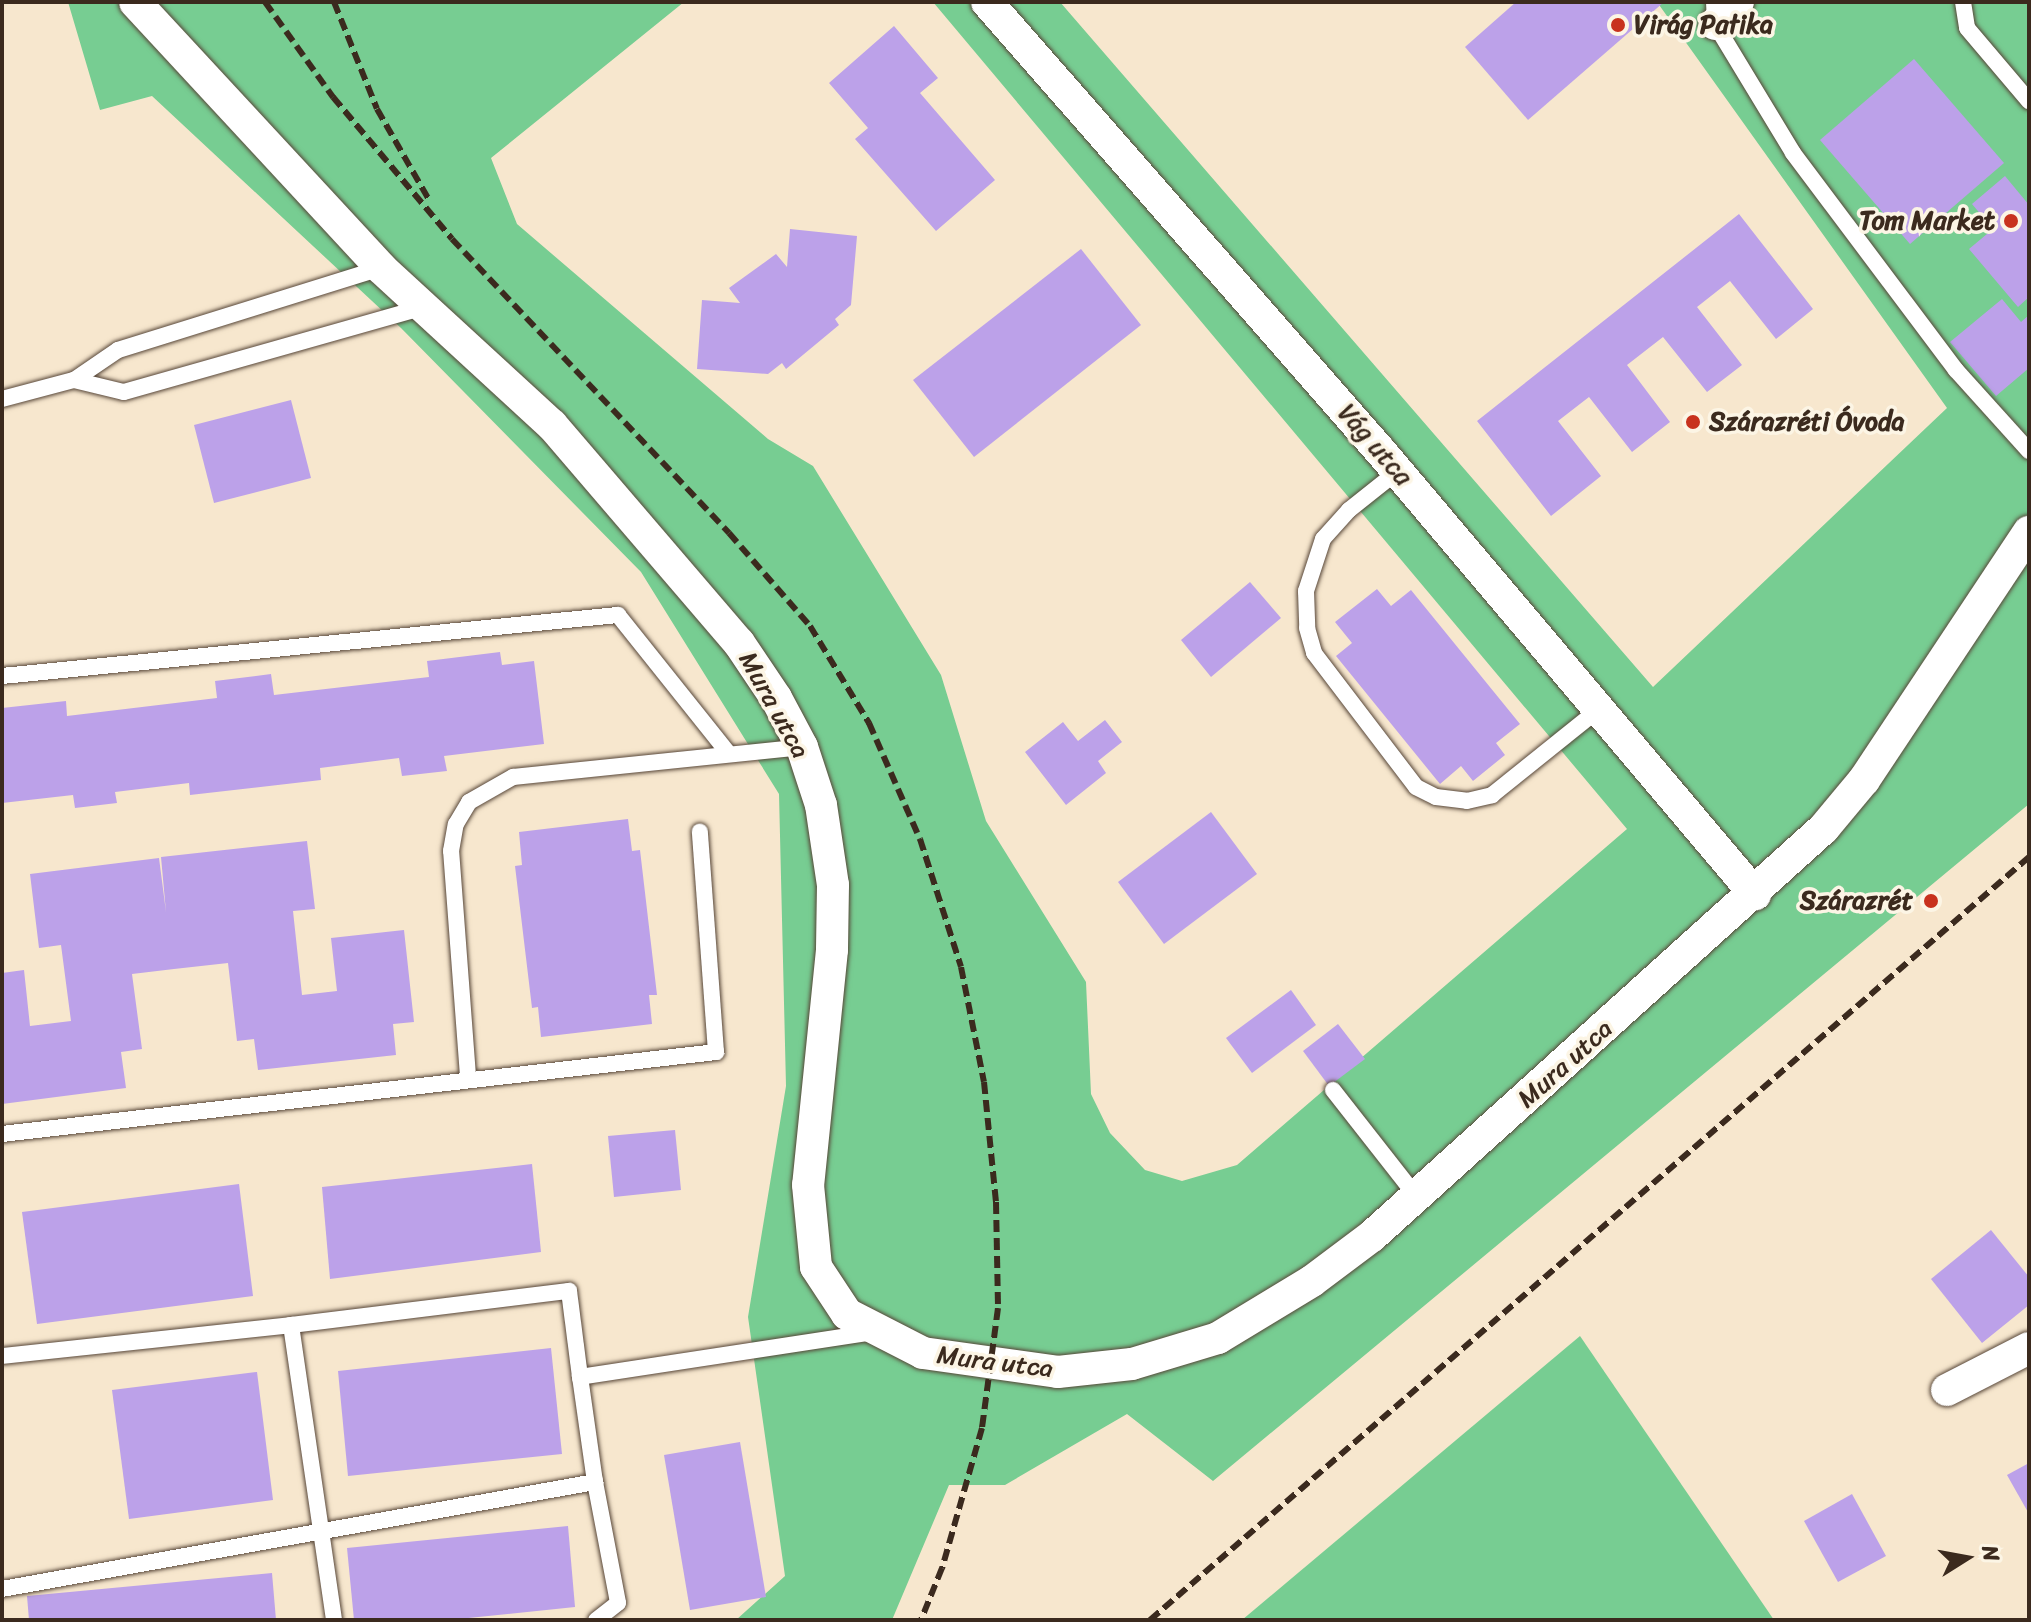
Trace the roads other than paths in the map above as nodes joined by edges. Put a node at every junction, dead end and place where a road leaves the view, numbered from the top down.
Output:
1 (135, 2) edge
2 (987, 2) edge
3 (1738, 2) edge
4 (1963, 2) edge
5 (1714, 13) edge
6 (2029, 101) edge
7 (381, 268) junction
8 (424, 307) junction
9 (74, 380) junction
10 (2, 399) edge
11 (2029, 451) edge
12 (1398, 471) junction
13 (2029, 532) edge
14 (2, 676) edge
15 (1599, 709) junction
16 (802, 747) junction
17 (728, 753) junction
18 (700, 832) dead end
19 (1755, 894) junction
20 (468, 1076) junction
21 (1333, 1090) dead end
22 (2, 1134) edge
23 (1417, 1197) junction
24 (291, 1325) junction
25 (874, 1332) junction
26 (2029, 1348) edge
27 (2, 1356) edge
28 (580, 1377) junction
29 (1947, 1390) dead end
30 (595, 1482) junction
31 (320, 1531) junction
32 (2, 1589) edge
33 (334, 1620) edge
34 (596, 1620) edge

1 - 7 street, Mura utca
2 - 12 street, Vág utca
3 - 5 street
4 - 6 lane
5 - 11 lane
7 - 8 street, Mura utca
7 - 9 lane
8 - 9 lane
8 - 16 street, Mura utca
9 - 10 lane
12 - 15 street, Vág utca
12 - 15 lane
13 - 19 street, Mura utca
14 - 17 lane
15 - 19 street, Vág utca
16 - 17 lane
16 - 25 street, Mura utca
17 - 20 lane
18 - 20 lane
19 - 23 street, Mura utca
20 - 22 lane
21 - 23 lane
23 - 25 street, Mura utca
24 - 27 lane
24 - 28 lane
24 - 31 lane
25 - 28 lane
26 - 29 street
28 - 30 lane
30 - 31 lane
30 - 34 lane
31 - 32 lane
31 - 33 lane

